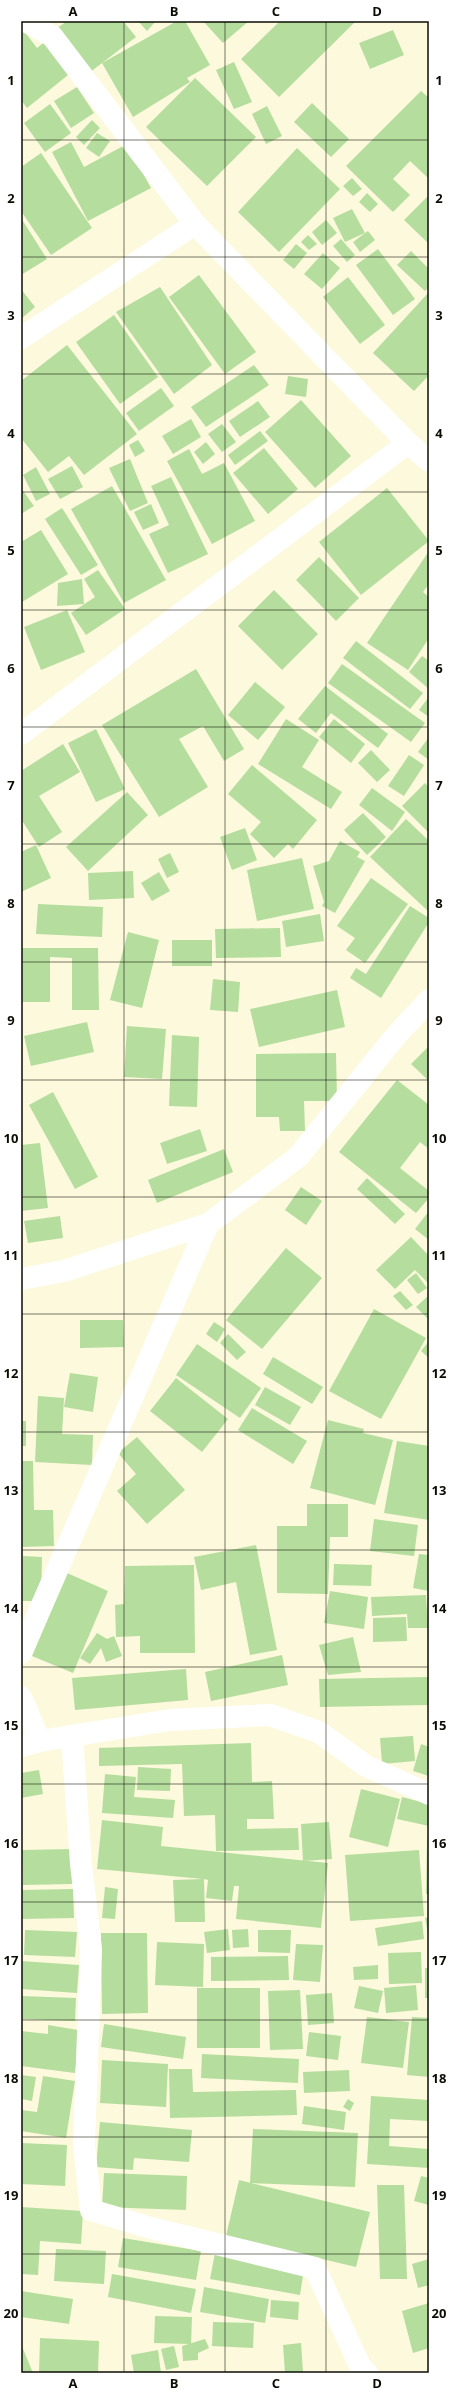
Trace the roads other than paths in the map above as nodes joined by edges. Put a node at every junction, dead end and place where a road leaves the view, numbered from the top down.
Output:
1 (25, 21) edge
2 (195, 224) junction
3 (21, 338) edge
4 (408, 443) junction
5 (429, 461) edge
6 (21, 734) edge
7 (429, 1000) edge
8 (208, 1224) junction
9 (21, 1279) edge
10 (21, 1653) edge
11 (21, 1697) edge
12 (72, 1736) junction
13 (31, 1744) edge
14 (429, 1794) edge
15 (367, 2373) edge

1 - 2 street
2 - 3 street
2 - 4 street
4 - 5 street
4 - 6 street
7 - 8 street
8 - 9 street
8 - 10 street
11 - 13 street
12 - 13 street
12 - 14 street
12 - 15 street

